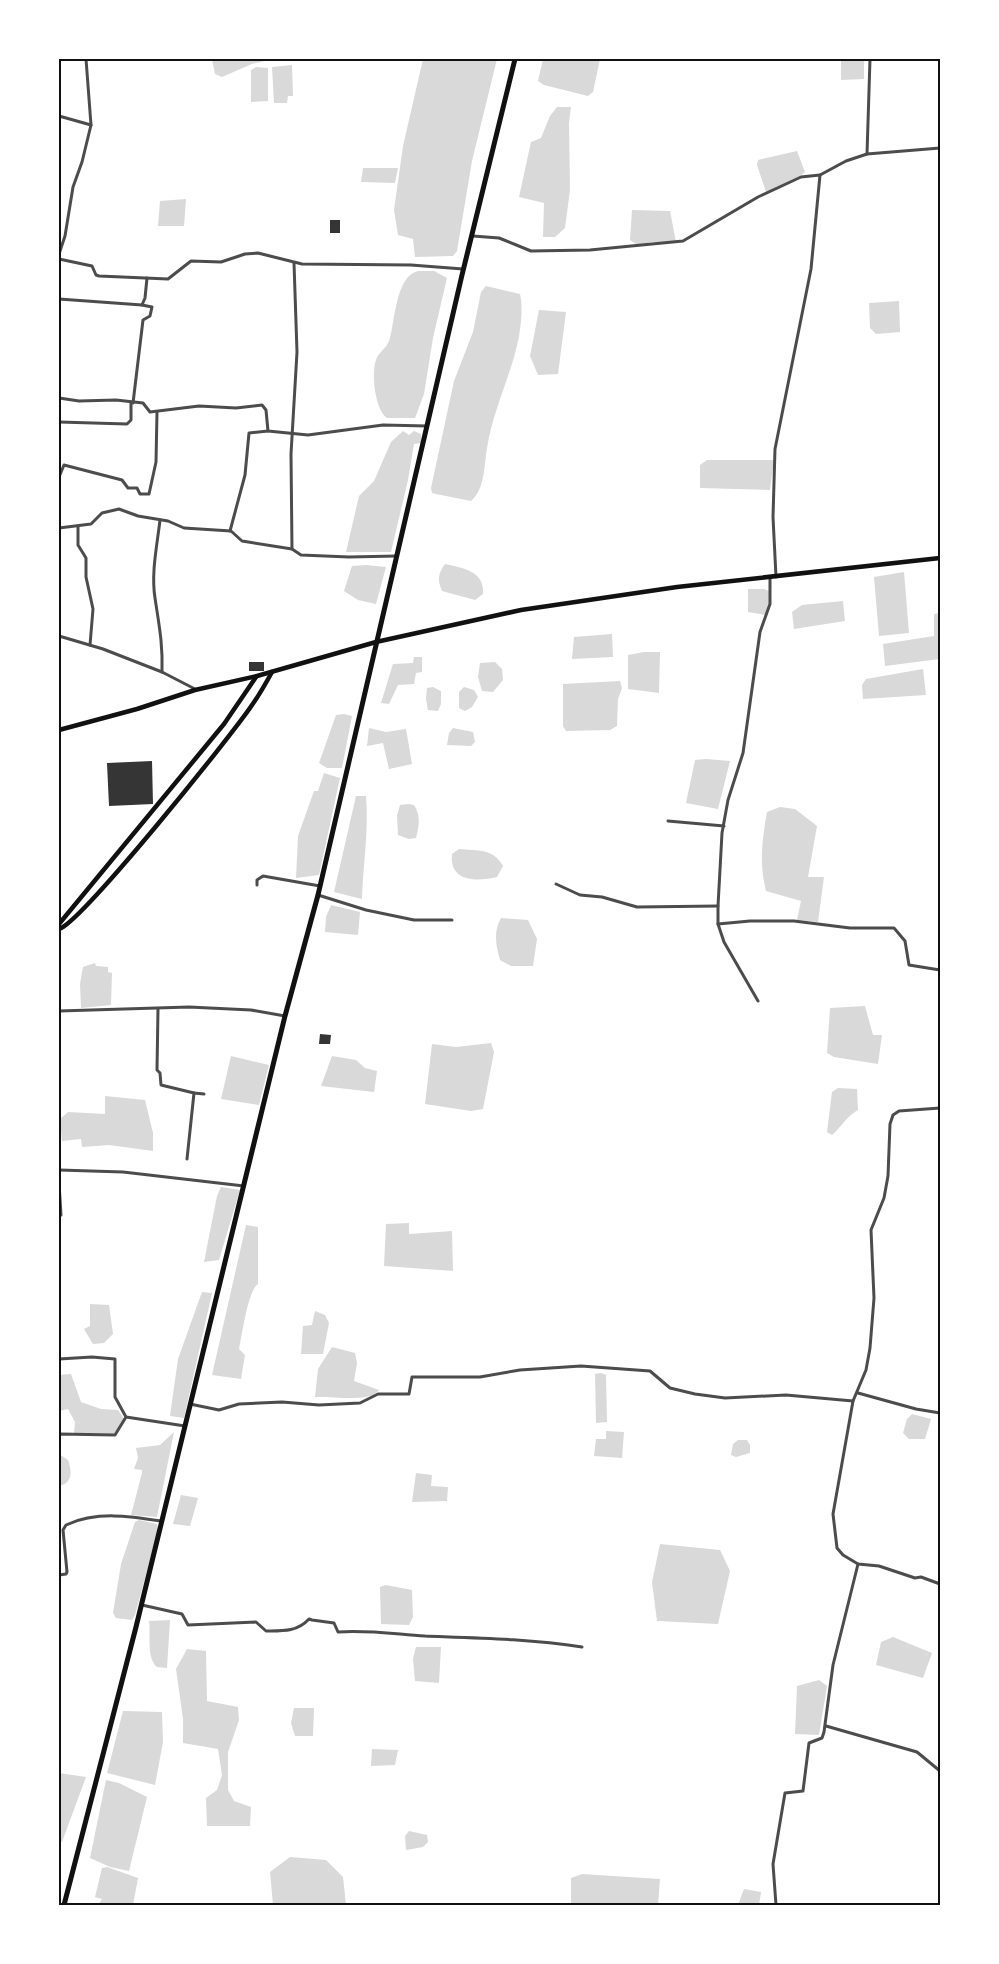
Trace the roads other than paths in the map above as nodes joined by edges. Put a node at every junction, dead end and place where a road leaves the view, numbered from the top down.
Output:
1 (86, 59) edge
2 (515, 59) edge
3 (870, 59) edge
4 (59, 116) edge
5 (91, 125) junction
6 (940, 148) edge
7 (867, 154) junction
8 (820, 174) junction
9 (473, 236) junction
10 (59, 254) edge
11 (59, 259) edge
12 (294, 263) junction
13 (464, 269) junction
14 (147, 278) junction
15 (59, 299) edge
16 (142, 305) junction
17 (59, 398) edge
18 (132, 403) junction
19 (157, 412) junction
20 (59, 422) edge
21 (428, 426) junction
22 (268, 431) junction
23 (292, 434) junction
24 (59, 477) edge
25 (160, 520) junction
26 (78, 526) junction
27 (59, 528) edge
28 (230, 531) junction
29 (292, 549) junction
30 (397, 556) junction
31 (940, 558) edge
32 (770, 578) junction
33 (776, 578) junction
34 (59, 636) edge
35 (376, 642) junction
36 (90, 645) junction
37 (162, 672) junction
38 (272, 672) junction
39 (257, 676) junction
40 (195, 690) junction
41 (59, 730) edge
42 (668, 821) dead end
43 (724, 826) junction
44 (556, 884) dead end
45 (257, 885) dead end
46 (320, 886) junction
47 (318, 895) junction
48 (718, 906) junction
49 (452, 920) dead end
50 (59, 924) edge
51 (718, 924) junction
52 (59, 929) edge
53 (940, 970) edge
54 (758, 1000) dead end
55 (158, 1009) junction
56 (59, 1011) edge
57 (285, 1016) junction
58 (194, 1093) junction
59 (204, 1094) dead end
60 (940, 1108) edge
61 (187, 1159) dead end
62 (59, 1170) edge
63 (59, 1183) edge
64 (244, 1186) junction
65 (61, 1215) dead end
66 (59, 1359) edge
67 (858, 1392) junction
68 (853, 1401) junction
69 (190, 1404) junction
70 (940, 1413) edge
71 (126, 1418) junction
72 (185, 1426) junction
73 (59, 1436) edge
74 (162, 1521) junction
75 (858, 1564) junction
76 (59, 1575) edge
77 (940, 1584) edge
78 (142, 1604) junction
79 (582, 1647) dead end
80 (826, 1726) junction
81 (940, 1771) edge
82 (64, 1905) edge
83 (776, 1905) edge

1 - 5 street
2 - 9 main road
3 - 7 street
4 - 5 street
5 - 10 street
6 - 7 street
7 - 8 street
8 - 9 street
8 - 33 street
9 - 13 main road
11 - 14 street
12 - 13 street
12 - 14 street
12 - 23 street
13 - 21 main road
14 - 16 street
15 - 16 street
16 - 18 street
17 - 18 street
18 - 19 street
18 - 20 street
19 - 22 street
19 - 24 street
21 - 23 street
21 - 30 main road
22 - 23 street
22 - 28 street
23 - 29 street
25 - 26 street
25 - 28 street
25 - 37 street
26 - 27 street
26 - 36 street
28 - 29 street
29 - 30 street
30 - 35 main road
31 - 33 main road
32 - 33 main road
32 - 35 main road
32 - 43 street
34 - 36 street
35 - 38 main road
35 - 46 main road
36 - 37 street
37 - 40 street
38 - 39 main road
38 - 52 main road
39 - 40 main road
39 - 50 main road
40 - 41 main road
42 - 43 street
43 - 48 street
44 - 48 street
45 - 46 street
46 - 47 main road
47 - 49 street
47 - 57 main road
48 - 51 street
51 - 53 street
51 - 54 street
55 - 56 street
55 - 57 street
55 - 58 street
57 - 64 main road
58 - 59 street
58 - 61 street
60 - 67 street
62 - 64 street
63 - 65 street
64 - 69 main road
66 - 71 street
67 - 68 street
67 - 70 street
68 - 69 street
68 - 75 street
69 - 72 main road
71 - 72 street
71 - 73 street
72 - 74 main road
74 - 76 street
74 - 78 main road
75 - 77 street
75 - 80 street
78 - 79 street
78 - 82 main road
80 - 81 street
80 - 83 street

